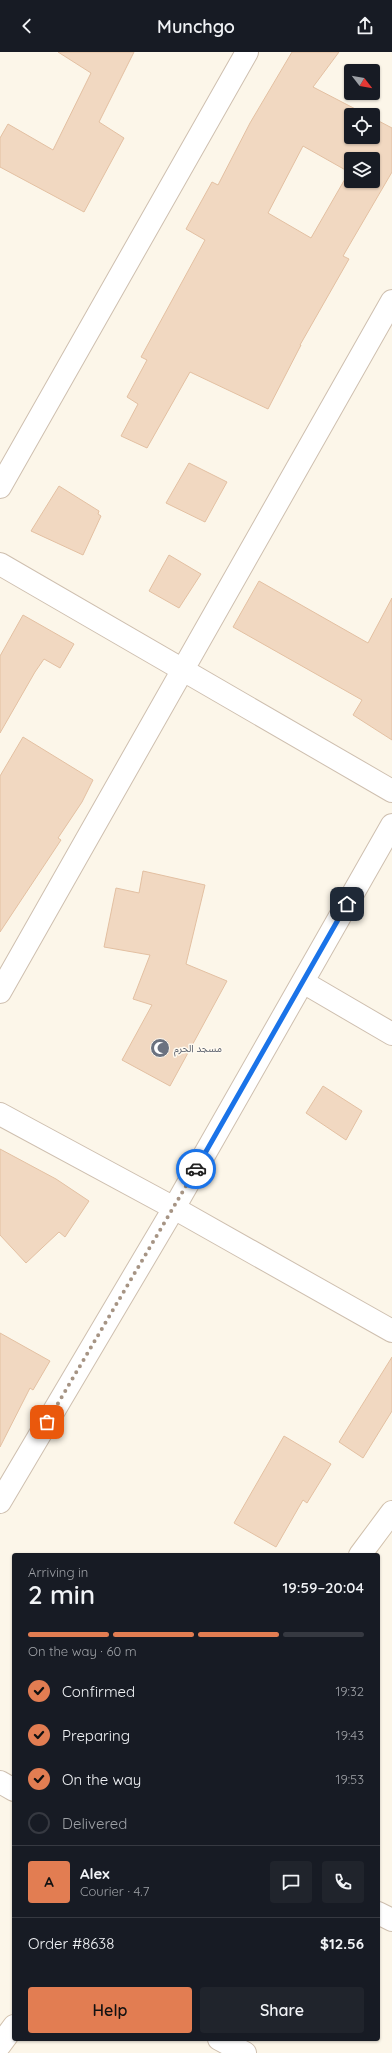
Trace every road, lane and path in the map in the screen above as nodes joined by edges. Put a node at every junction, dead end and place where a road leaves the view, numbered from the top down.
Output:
1 (246, 52) edge
2 (392, 301) edge
3 (0, 487) edge
4 (0, 564) edge
5 (182, 670) junction
6 (392, 791) edge
7 (392, 825) edge
8 (302, 982) junction
9 (0, 992) edge
10 (392, 1034) edge
11 (0, 1114) edge
12 (174, 1208) junction
13 (392, 1331) edge
14 (0, 1502) edge
15 (392, 1512) edge
16 (361, 1553) edge
17 (0, 1782) edge
18 (12, 1789) edge
19 (380, 1914) edge
20 (392, 1920) edge
21 (12, 2029) edge
22 (0, 2044) edge

1 - 3 street
2 - 5 street
4 - 5 street
5 - 6 street
5 - 9 street
7 - 8 street
8 - 10 street
8 - 12 street
11 - 12 street
12 - 13 street
12 - 14 street
15 - 16 street
17 - 18 street
19 - 20 street
21 - 22 street

